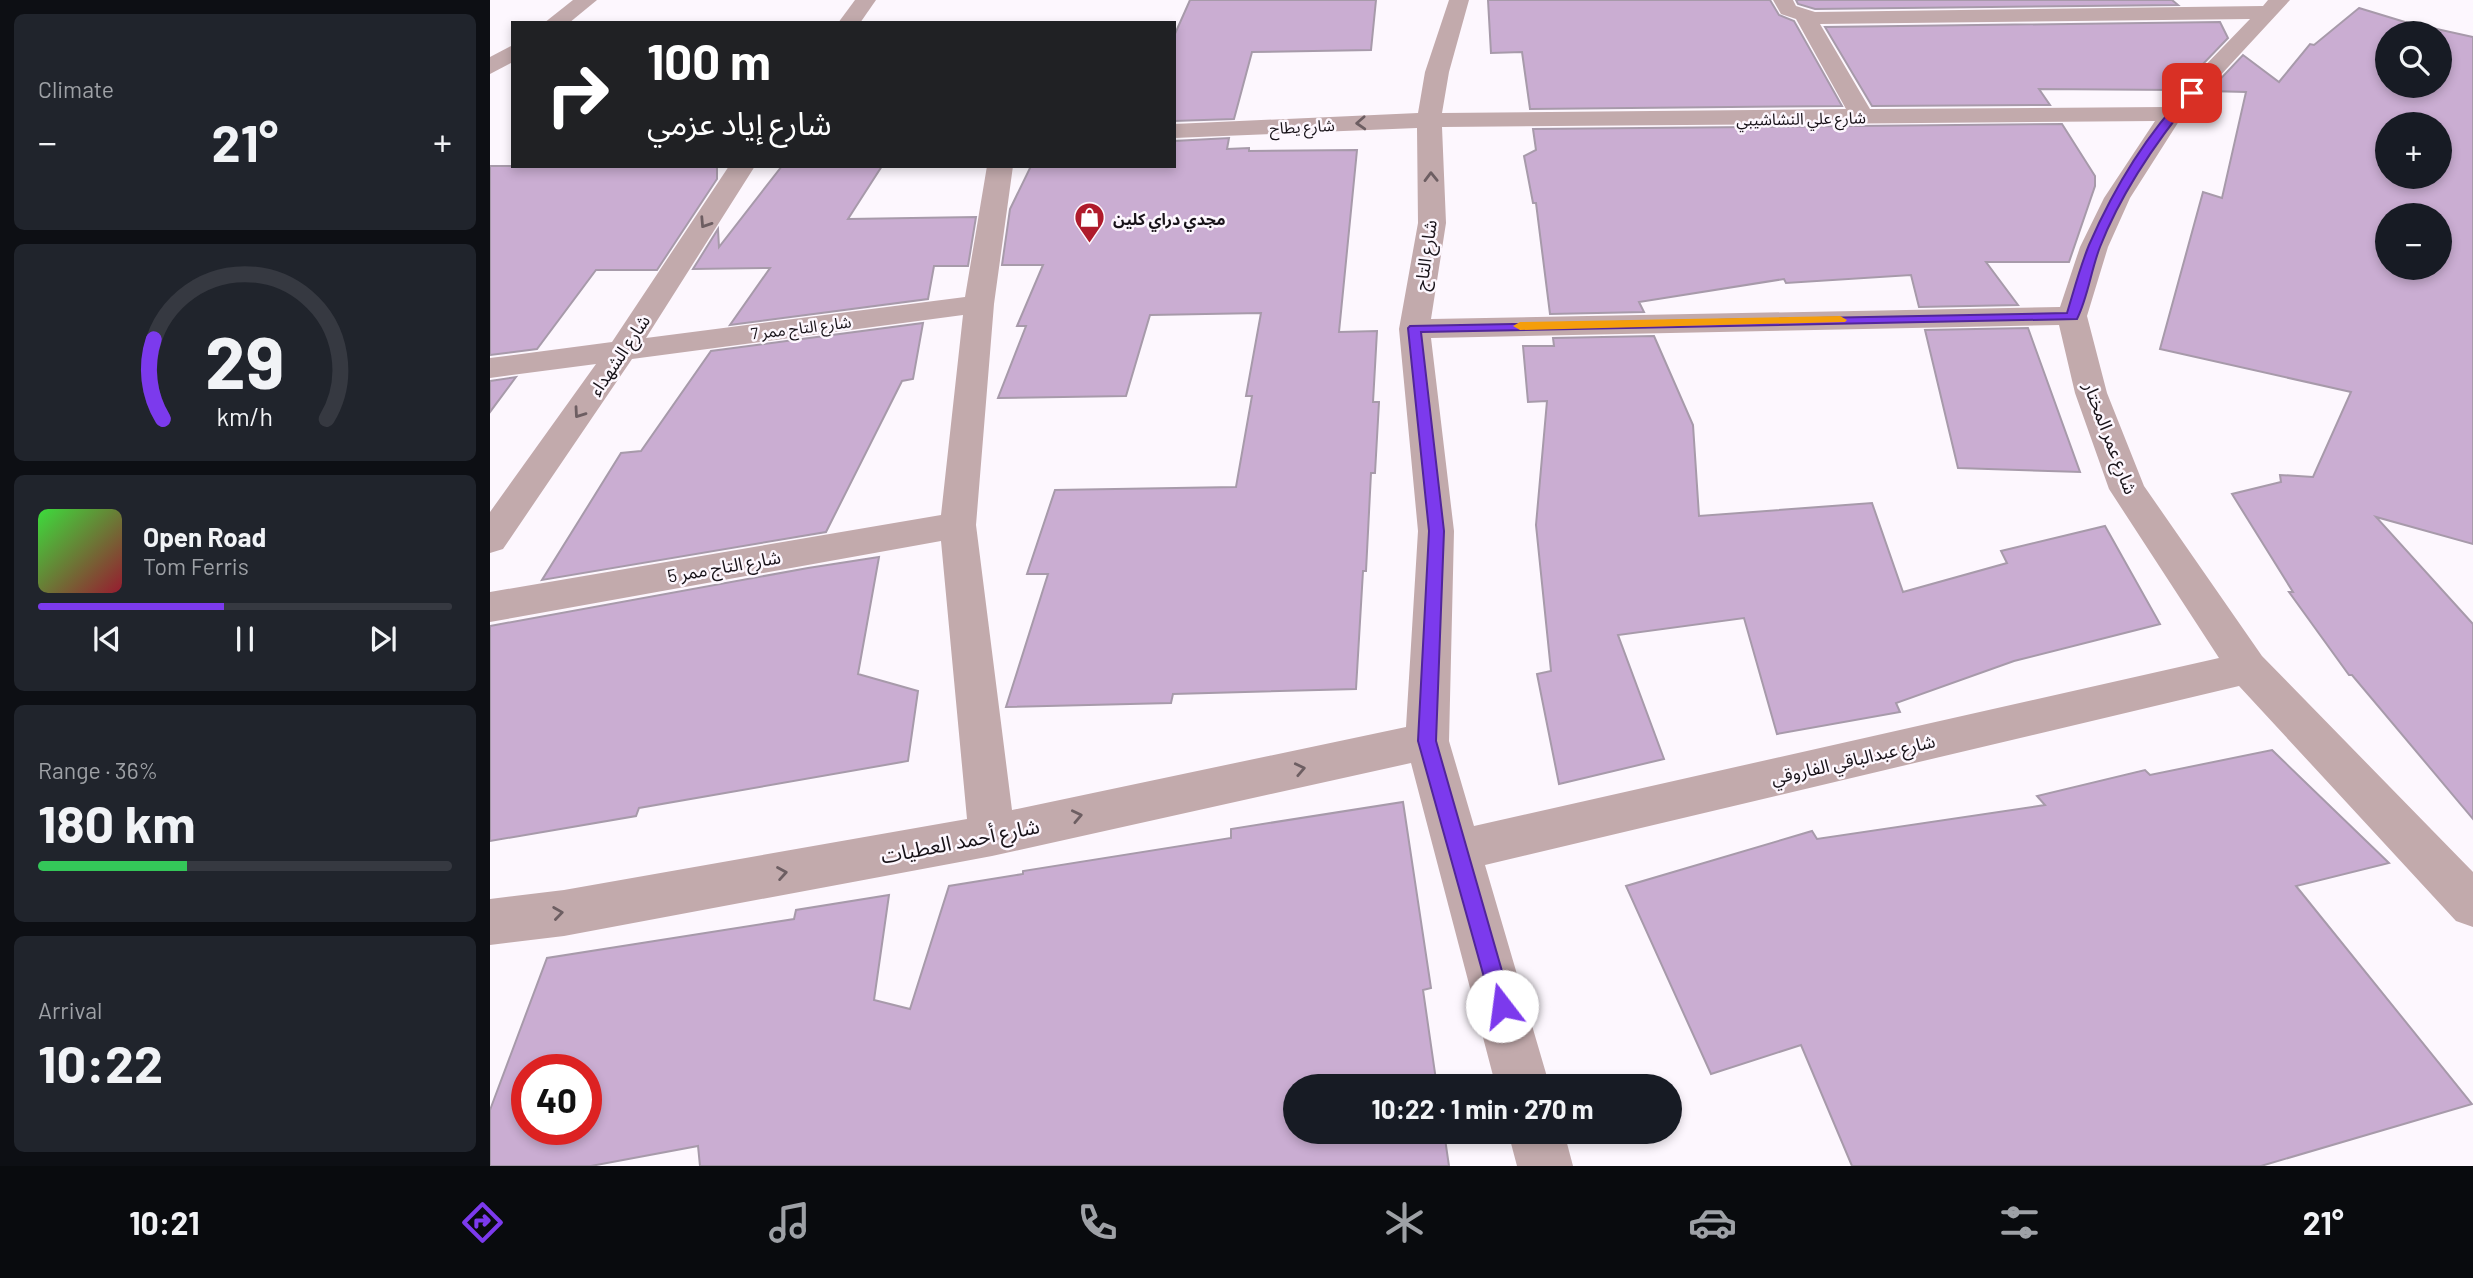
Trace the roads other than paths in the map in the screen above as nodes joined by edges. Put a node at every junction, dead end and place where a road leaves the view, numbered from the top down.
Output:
1 (587, 0) edge
2 (866, 0) edge
3 (1460, 0) edge
4 (1783, 0) edge
5 (2275, 6) edge
6 (1805, 17) junction
7 (558, 21) edge
8 (850, 21) edge
9 (490, 46) edge
10 (511, 46) edge
11 (511, 53) edge
12 (490, 67) edge
13 (2172, 114) junction
14 (1862, 117) junction
15 (1429, 120) junction
16 (1176, 131) edge
17 (741, 168) edge
18 (1000, 168) edge
19 (979, 304) junction
20 (2072, 316) junction
21 (1414, 328) junction
22 (623, 349) junction
23 (490, 368) edge
24 (958, 525) junction
25 (490, 540) edge
26 (490, 607) edge
27 (2247, 668) junction
28 (1427, 741) junction
29 (992, 835) junction
30 (1460, 850) junction
31 (2473, 905) edge
32 (490, 922) edge
33 (1520, 1074) edge
34 (1539, 1144) edge
35 (1545, 1166) edge

1 - 7 street
2 - 8 street
3 - 15 street, شارع التاج
4 - 6 street
5 - 6 street
5 - 13 street
6 - 14 street
9 - 10 street
11 - 12 street
13 - 14 street, شارع علي النشاشيبي
13 - 20 street
14 - 15 street, شارع علي النشاشيبي
15 -> 16 street, شارع يطاح
21 -> 15 street, شارع التاج
17 -> 22 street, شارع الشهداء
18 - 19 street
19 - 22 street, شارع التاج ممر 7
19 - 24 street
20 - 21 street
20 - 27 street, شارع عمر المختار
21 - 28 street, شارع التاج
22 - 23 street, شارع التاج ممر 7
22 -> 25 street, شارع الشهداء
24 - 26 street, شارع التاج ممر 5
24 - 29 street
27 - 30 street, شارع عبدالباقي الفاروقي
27 - 31 street, شارع عمر المختار
29 -> 28 street, شارع أحمد العطيات
28 - 30 street, شارع التاج
32 -> 29 street, شارع أحمد العطيات
30 - 33 street, شارع التاج
34 - 35 street

